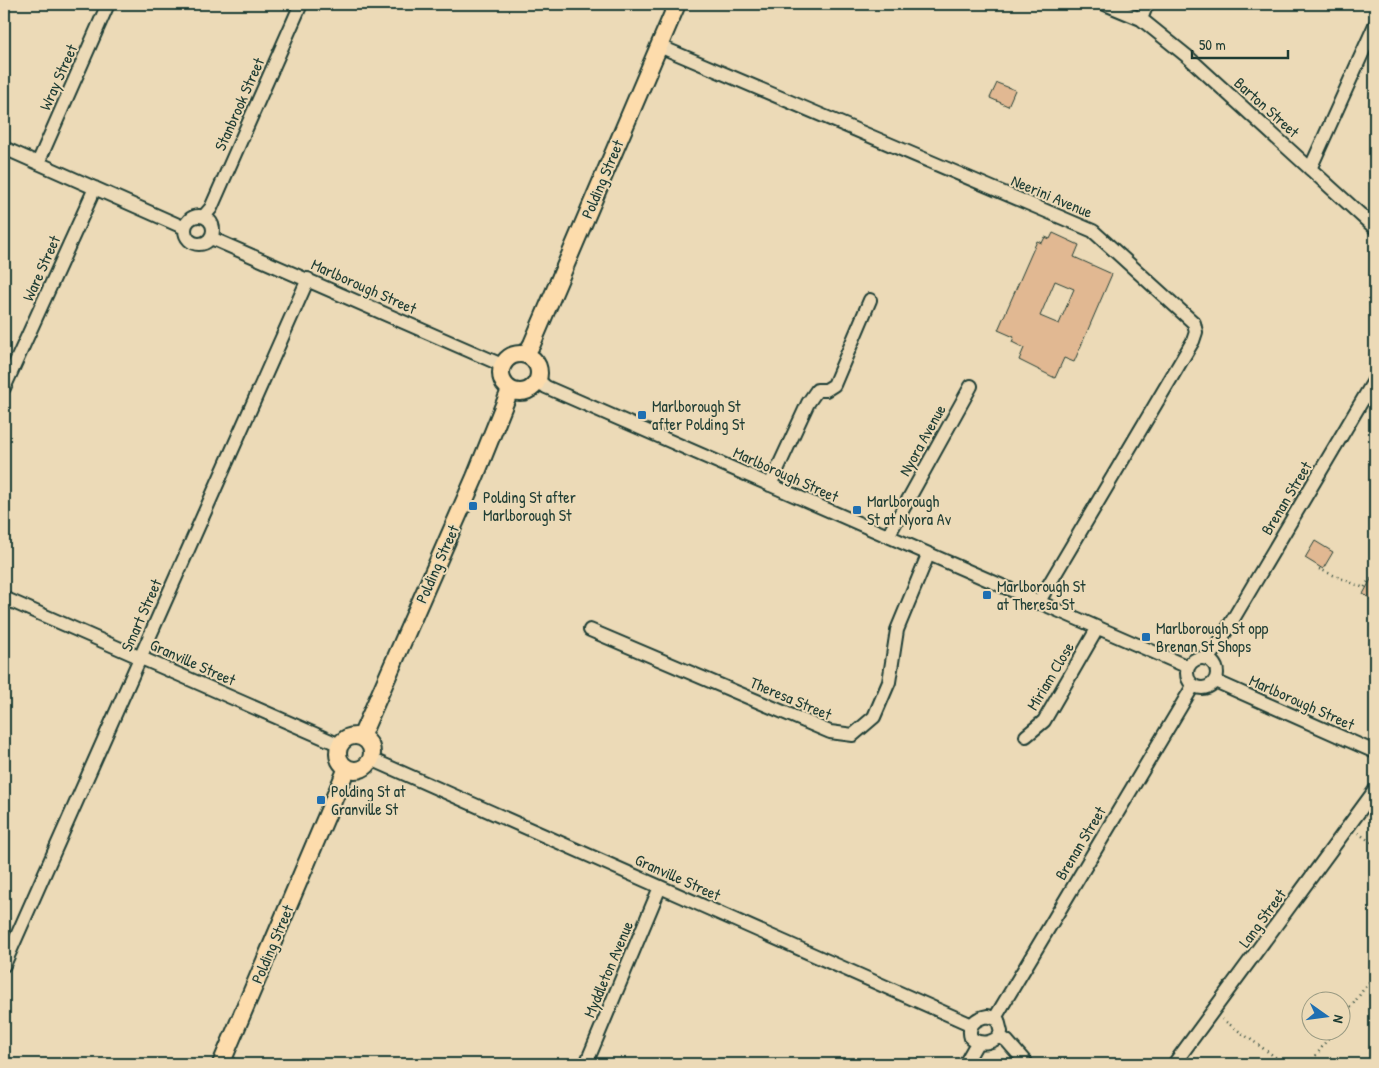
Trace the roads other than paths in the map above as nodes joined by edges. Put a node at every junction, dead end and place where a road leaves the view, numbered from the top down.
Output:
1 (108, 4) edge
2 (301, 4) edge
3 (677, 4) edge
4 (1105, 4) edge
5 (1148, 4) edge
6 (1141, 19) junction
7 (1375, 25) edge
8 (659, 46) junction
9 (4, 148) edge
10 (38, 163) junction
11 (1310, 169) junction
12 (94, 188) junction
13 (204, 216) junction
14 (185, 228) junction
15 (1375, 228) edge
16 (211, 238) junction
17 (308, 278) junction
18 (870, 300) dead end
19 (526, 354) junction
20 (502, 365) junction
21 (1375, 379) edge
22 (538, 380) junction
23 (971, 386) dead end
24 (4, 388) edge
25 (510, 390) junction
26 (770, 485) junction
27 (888, 536) junction
28 (928, 554) junction
29 (4, 598) edge
30 (1038, 603) junction
31 (1097, 629) junction
32 (590, 630) dead end
33 (140, 656) junction
34 (1207, 659) junction
35 (1188, 667) junction
36 (1215, 681) junction
37 (1193, 686) junction
38 (1026, 736) dead end
39 (361, 737) junction
40 (340, 745) junction
41 (1375, 752) edge
42 (371, 759) junction
43 (347, 768) junction
44 (1375, 790) edge
45 (660, 887) junction
46 (4, 965) edge
47 (995, 1018) junction
48 (972, 1025) junction
49 (999, 1036) junction
50 (977, 1042) junction
51 (221, 1064) edge
52 (586, 1064) edge
53 (964, 1064) edge
54 (1026, 1064) edge
55 (1174, 1064) edge

1 - 10 street, Wray Street
2 - 13 street, Stanbrook Street
3 - 8 main road, Polding Street
4 - 6 street, Barton Street
5 - 6 street
6 - 11 street, Barton Street
7 - 11 street
8 - 19 main road, Polding Street
8 - 30 street, Neerini Avenue
9 - 10 street
10 - 12 street
11 - 15 street, Barton Street
12 - 14 street
12 - 24 street, Ware Street
13 - 14 street
13 - 16 street
14 - 16 street
16 - 17 street, Marlborough Street
17 - 20 street, Marlborough Street
17 - 33 street, Smart Street
18 - 26 street
19 - 20 main road
19 - 22 main road
20 - 25 main road
21 - 34 street, Brenan Street
22 - 25 main road
22 - 26 street, Marlborough Street
23 - 27 street, Nyora Avenue
25 - 39 main road, Polding Street
26 - 27 street, Marlborough Street
27 - 28 street, Marlborough Street
28 - 30 street, Marlborough Street
28 - 32 street, Theresa Street
29 - 33 street, Granville Street
30 - 31 street, Marlborough Street
31 - 35 street, Marlborough Street
31 - 38 street, Miriam Close
33 - 40 street, Granville Street
33 - 46 street, Smart Street
34 - 35 street
34 - 36 street
35 - 37 street
36 - 37 street
36 - 41 street, Marlborough Street
37 - 47 street, Brenan Street
39 - 40 main road
39 - 42 main road
40 - 43 main road
42 - 43 main road
42 - 45 street, Granville Street
43 - 51 main road, Polding Street
44 - 55 street, Lang Street
45 - 48 street, Granville Street
45 - 52 street, Myddleton Avenue
47 - 48 street
47 - 49 street
48 - 50 street
49 - 50 street
49 - 54 street
50 - 53 street

